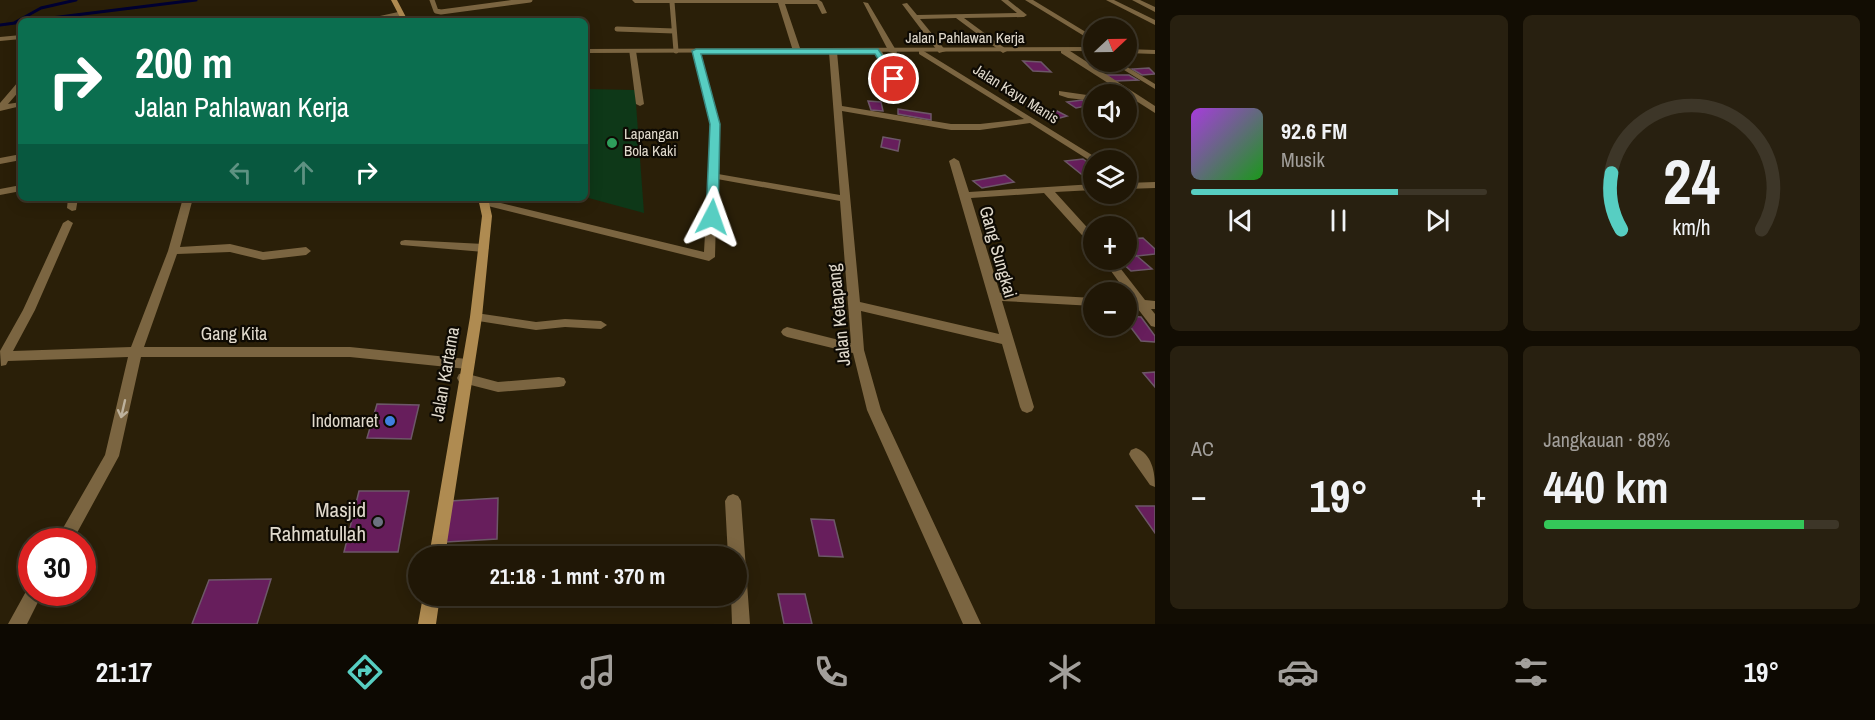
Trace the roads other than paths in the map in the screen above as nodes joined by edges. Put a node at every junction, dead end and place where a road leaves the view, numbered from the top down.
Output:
1 (394, 0) edge
2 (432, 0) edge
3 (530, 0) edge
4 (1004, 0) edge
5 (1028, 0) edge
6 (1109, 0) edge
7 (1135, 0) edge
8 (635, 1) edge
9 (672, 2) junction
10 (782, 2) junction
11 (865, 3) dead end
12 (905, 4) dead end
13 (1155, 10) edge
14 (824, 13) dead end
15 (401, 14) junction
16 (917, 17) junction
17 (958, 17) junction
18 (383, 18) edge
19 (403, 18) edge
20 (1155, 23) edge
21 (617, 29) dead end
22 (674, 31) junction
23 (1083, 33) edge
24 (18, 37) edge
25 (0, 39) edge
26 (1083, 50) edge
27 (588, 51) edge
28 (632, 51) junction
29 (676, 51) junction
30 (696, 51) junction
31 (797, 51) junction
32 (942, 51) junction
33 (1003, 51) junction
34 (1064, 51) junction
35 (1137, 51) edge
36 (1155, 51) edge
37 (833, 52) junction
38 (878, 52) junction
39 (893, 52) junction
40 (922, 52) junction
41 (1131, 72) edge
42 (894, 79) dead end
43 (1115, 84) edge
44 (18, 87) edge
45 (1155, 87) edge
46 (1062, 93) dead end
47 (1083, 98) edge
48 (1137, 99) edge
49 (640, 104) dead end
50 (18, 105) edge
51 (0, 108) edge
52 (838, 108) junction
53 (1155, 110) edge
54 (1030, 121) junction
55 (1083, 153) edge
56 (18, 158) edge
57 (0, 161) edge
58 (954, 161) dead end
59 (714, 177) junction
60 (1138, 184) edge
61 (1083, 188) edge
62 (18, 189) edge
63 (1047, 190) junction
64 (0, 192) edge
65 (965, 195) junction
66 (1155, 195) edge
67 (846, 199) junction
68 (187, 201) edge
69 (484, 201) edge
70 (488, 201) edge
71 (68, 223) dead end
72 (1083, 230) edge
73 (405, 243) dead end
74 (484, 248) junction
75 (173, 251) junction
76 (306, 251) dead end
77 (1116, 270) edge
78 (995, 297) junction
79 (1083, 301) edge
80 (1140, 304) junction
81 (855, 305) junction
82 (1155, 305) edge
83 (476, 317) junction
84 (1155, 323) edge
85 (601, 325) dead end
86 (787, 332) dead end
87 (1006, 340) junction
88 (858, 350) junction
89 (136, 352) junction
90 (1, 358) edge
91 (466, 371) junction
92 (559, 382) dead end
93 (1027, 407) dead end
94 (1136, 454) dead end
95 (1155, 480) edge
96 (733, 501) dead end
97 (71, 528) edge
98 (440, 546) edge
99 (27, 606) edge
100 (430, 606) edge
101 (17, 624) edge
102 (427, 624) edge
103 (741, 624) edge
104 (972, 624) edge

1 - 15 main road
2 - 3 lane
4 - 17 street
5 - 23 street
6 - 20 street
7 - 13 street
8 - 9 street
9 - 10 street
9 - 22 lane
10 - 14 street
10 - 31 street
11 - 39 street
12 - 16 street
15 - 18 lane
15 - 19 main road
16 - 17 street
16 - 32 street
17 - 33 street
21 - 22 lane
22 - 29 lane
24 - 25 street
26 - 34 street, Jalan Pahlawan Kerja
27 - 28 street, Jalan Pahlawan Kerja
28 - 29 street, Jalan Pahlawan Kerja
28 - 49 street
29 - 30 street, Jalan Pahlawan Kerja
30 - 31 street, Jalan Pahlawan Kerja
30 - 59 street
31 - 37 street, Jalan Pahlawan Kerja
32 - 33 street, Jalan Pahlawan Kerja
32 - 40 street, Jalan Pahlawan Kerja
33 - 34 street, Jalan Pahlawan Kerja
34 - 43 street
35 - 36 street
37 - 38 street, Jalan Pahlawan Kerja
37 - 52 street, Jalan Ketapang
38 - 39 street, Jalan Pahlawan Kerja
38 - 42 street
39 - 40 street, Jalan Pahlawan Kerja
40 - 54 street, Jalan Kayu Manis
41 - 45 street
44 - 51 street
46 - 47 street
48 - 53 street
50 - 51 street
52 - 54 street
52 - 67 street, Jalan Ketapang
54 - 55 street, Jalan Kayu Manis
56 - 57 street
58 - 65 street
59 - 67 street
59 - 70 street
60 - 66 street
61 - 63 street, Gang Sungkai
62 - 64 street
63 - 65 street, Gang Sungkai
63 - 72 street
65 - 78 street, Gang Sungkai
67 - 81 street, Jalan Ketapang
68 - 75 street
69 - 74 main road, Jalan Kartama
71 - 90 street
73 - 74 street
74 - 83 main road, Jalan Kartama
75 - 76 street
75 - 89 street
77 - 80 street
78 - 79 street
78 - 87 street, Gang Sungkai
80 - 82 street
80 - 84 street
81 - 87 street
81 - 88 street, Jalan Ketapang
83 - 85 street
83 - 91 main road, Jalan Kartama
86 - 88 street
87 - 93 street, Gang Sungkai
88 - 104 street, Jalan Ketapang
89 - 90 street, Gang Kita
89 - 91 street, Gang Kita
89 -> 97 street
91 - 92 street, Gang Kita
91 - 98 main road, Jalan Kartama
94 - 95 street
96 - 103 street
99 - 101 street
100 - 102 main road

